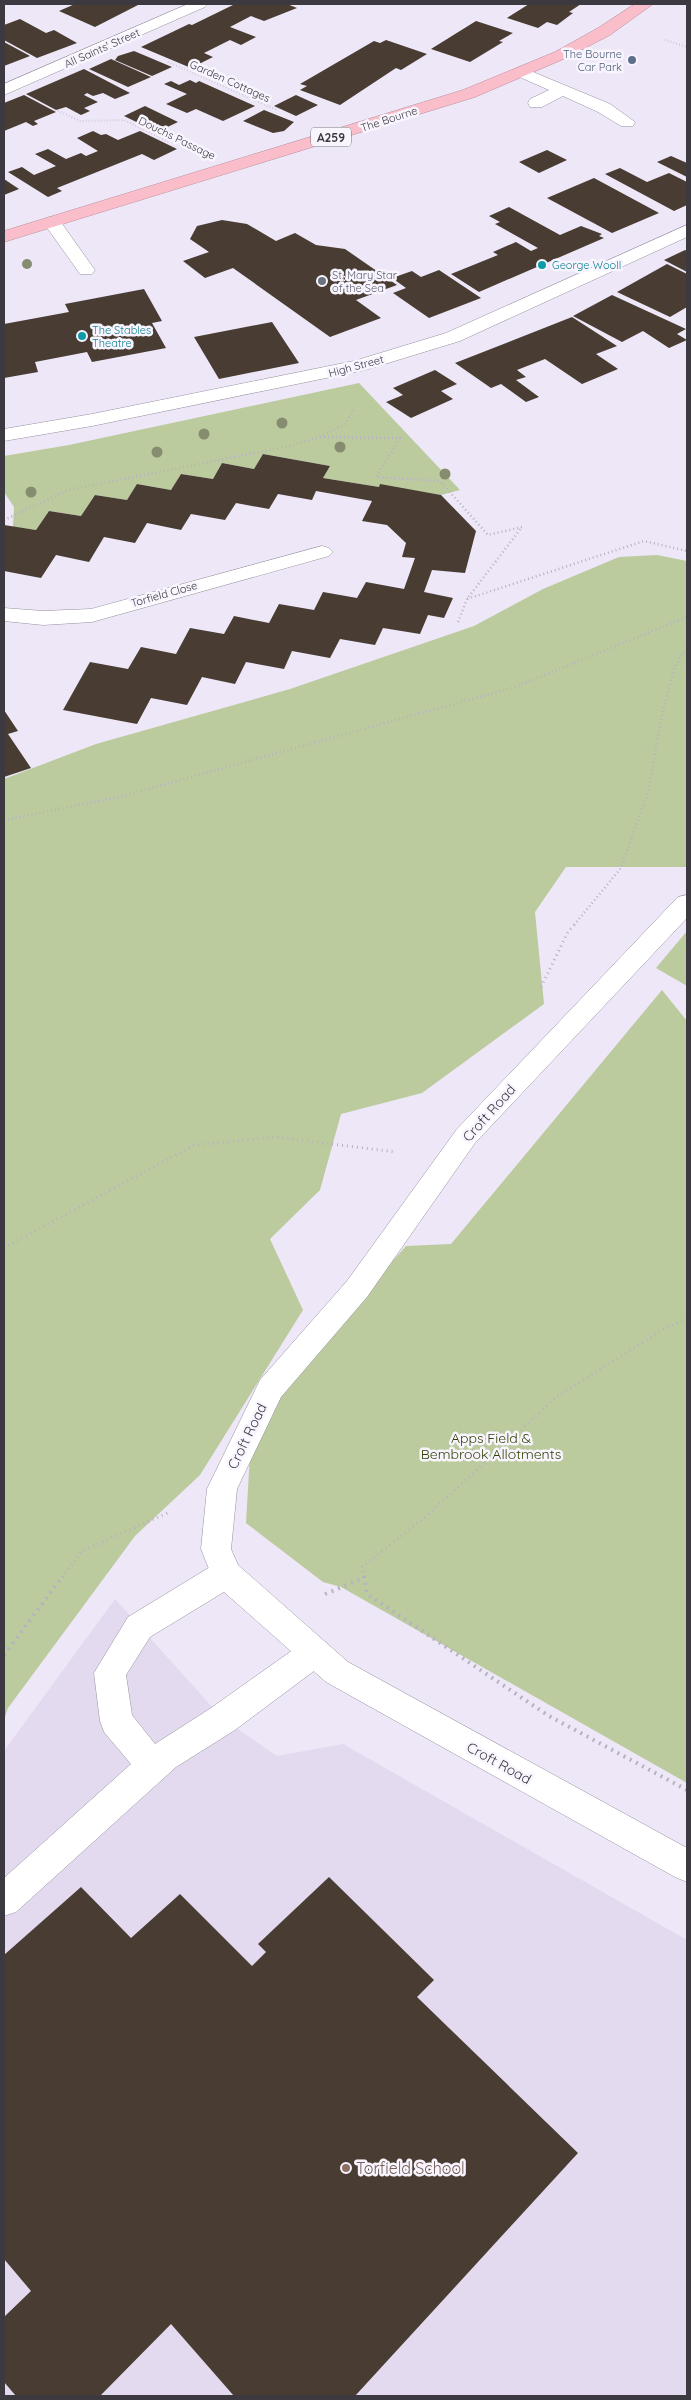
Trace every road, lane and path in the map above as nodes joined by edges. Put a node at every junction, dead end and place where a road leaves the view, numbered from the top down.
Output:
1 (200, 4) edge
2 (645, 4) edge
3 (120, 40) junction
4 (521, 72) junction
5 (7, 88) edge
6 (563, 90) junction
7 (536, 103) dead end
8 (627, 122) dead end
9 (335, 136) junction
10 (224, 169) junction
11 (52, 222) junction
12 (687, 230) edge
13 (4, 238) edge
14 (86, 270) dead end
15 (358, 366) junction
16 (4, 435) edge
17 (320, 438) junction
18 (4, 520) edge
19 (687, 551) edge
20 (322, 552) dead end
21 (467, 599) junction
22 (4, 615) edge
23 (687, 617) edge
24 (458, 622) dead end
25 (687, 646) edge
26 (4, 820) edge
27 (687, 903) edge
28 (537, 994) dead end
29 (450, 1159) junction
30 (4, 1248) edge
31 (687, 1319) edge
32 (222, 1489) junction
33 (226, 1574) junction
34 (315, 1652) junction
35 (4, 1656) edge
36 (164, 1756) junction
37 (687, 1790) edge
38 (687, 1866) edge
39 (4, 1900) edge

1 - 3 street, All Saints' Street
2 - 4 highway, The Bourne / A259
3 - 5 street, All Saints' Street
3 - 9 path, Garden Cottages
4 - 6 street
4 - 9 highway, The Bourne / A259
5 - 10 path, Douchs Passage
6 - 7 street
6 - 8 street
9 - 10 highway, The Bourne / A259
10 - 11 highway, The Bourne / A259
11 - 13 highway, The Bourne / A259
11 - 14 street
12 - 15 street, High Street
15 - 16 street, High Street
15 - 17 path
17 - 18 path
17 - 21 path
19 - 21 path
20 - 22 street, Torfield Close
21 - 24 path
23 - 26 path
25 - 28 path
27 - 29 street, Croft Road
29 - 30 path
29 - 32 street, Croft Road
31 - 37 path
32 - 33 street, Croft Road
32 - 35 path
33 - 34 street, Croft Road
33 - 36 street
34 - 36 street
34 - 38 street, Croft Road
36 - 39 street

